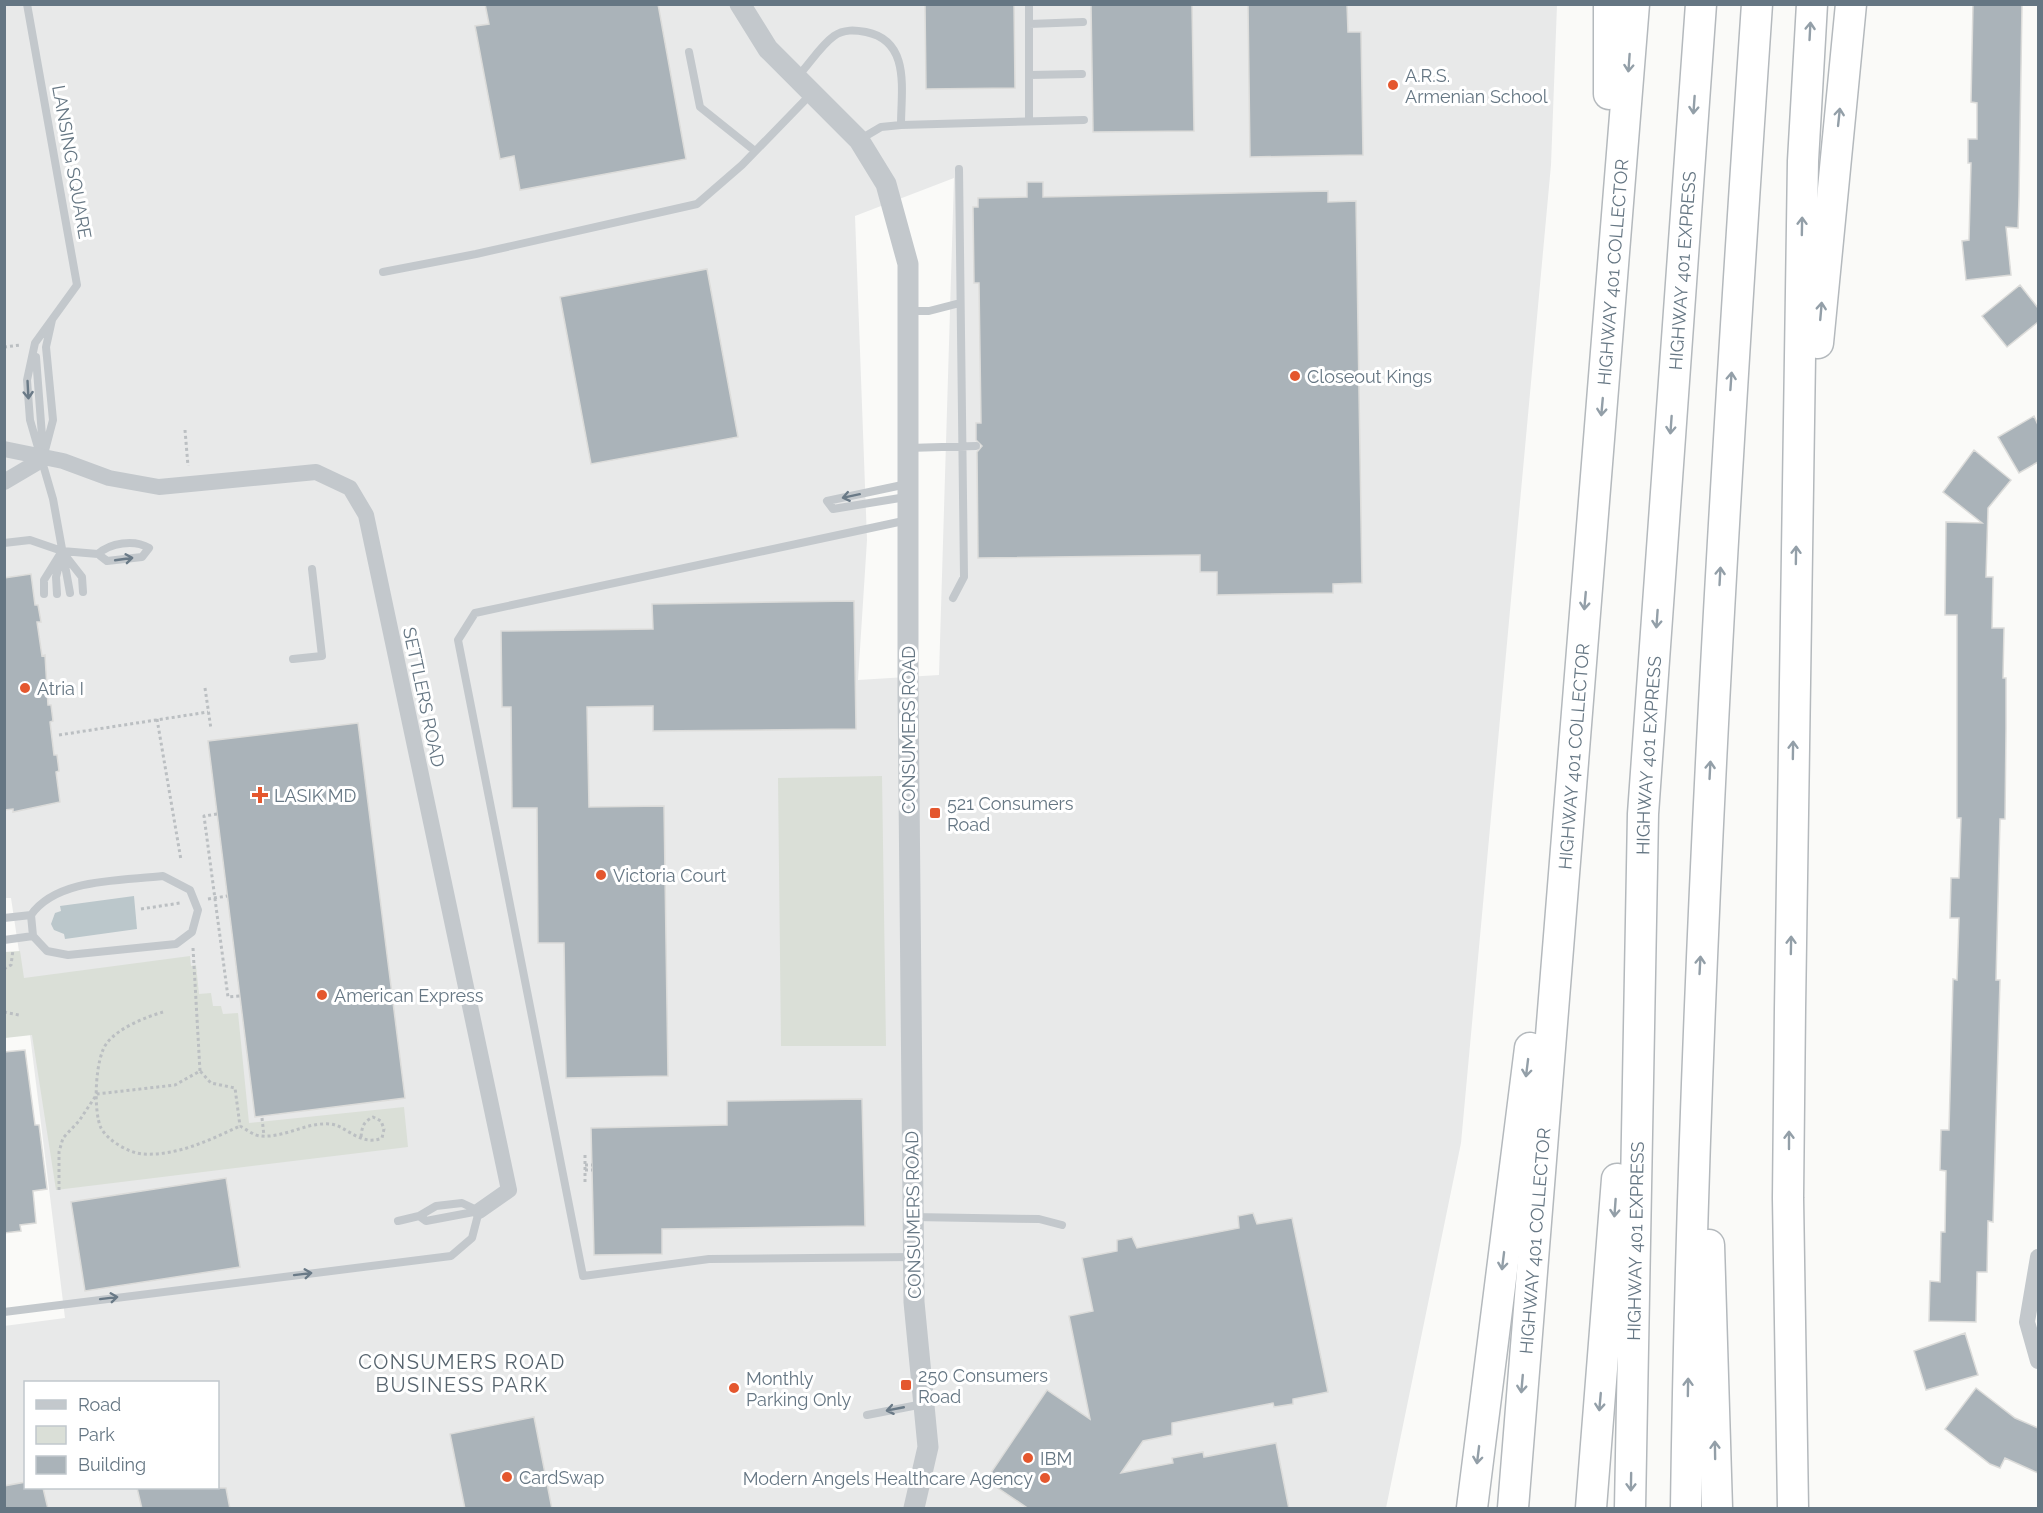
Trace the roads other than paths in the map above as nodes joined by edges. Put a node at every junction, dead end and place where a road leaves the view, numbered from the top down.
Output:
1 (27, 4) edge
2 (740, 4) edge
3 (1029, 4) edge
4 (1609, 4) edge
5 (1634, 4) edge
6 (1701, 4) edge
7 (1757, 4) edge
8 (1812, 4) edge
9 (1851, 4) edge
10 (1083, 22) dead end
11 (1029, 24) junction
12 (689, 52) dead end
13 (1082, 74) dead end
14 (1029, 75) junction
15 (797, 78) junction
16 (812, 93) junction
17 (1084, 120) dead end
18 (1029, 121) junction
19 (901, 125) junction
20 (859, 140) junction
21 (755, 151) junction
22 (958, 169) dead end
23 (383, 272) dead end
24 (960, 303) junction
25 (908, 311) junction
26 (52, 316) junction
27 (1608, 327) junction
28 (962, 446) junction
29 (976, 446) dead end
30 (4, 448) edge
31 (908, 448) junction
32 (43, 459) junction
33 (4, 482) edge
34 (908, 490) junction
35 (1797, 516) junction
36 (908, 520) junction
37 (4, 543) edge
38 (62, 551) junction
39 (98, 554) junction
40 (312, 569) dead end
41 (83, 592) dead end
42 (70, 593) dead end
43 (44, 594) dead end
44 (57, 594) dead end
45 (953, 598) dead end
46 (1582, 635) junction
47 (293, 659) dead end
48 (1643, 814) junction
49 (30, 915) junction
50 (4, 918) edge
51 (33, 936) junction
52 (4, 940) edge
53 (1698, 1023) junction
54 (1788, 1198) junction
55 (479, 1211) junction
56 (419, 1215) junction
57 (913, 1217) junction
58 (398, 1221) dead end
59 (1062, 1225) dead end
60 (914, 1257) junction
61 (2038, 1257) edge
62 (4, 1312) edge
63 (2038, 1362) edge
64 (923, 1404) junction
65 (867, 1415) dead end
66 (914, 1509) edge
67 (1472, 1509) edge
68 (1513, 1509) edge
69 (1591, 1509) edge
70 (1630, 1509) edge
71 (1686, 1509) edge
72 (1717, 1509) edge
73 (1775, 1509) edge
74 (1793, 1509) edge

1 - 26 lane, LANSING SQUARE
2 - 15 street, CONSUMERS ROAD
3 - 11 lane
4 - 27 highway
5 -> 27 highway, HIGHWAY 401 COLLECTOR
6 -> 48 highway, HIGHWAY 401 EXPRESS
53 -> 7 highway
35 -> 8 highway
35 -> 9 highway
10 - 11 lane
11 - 14 lane
12 - 21 lane
13 - 14 lane
14 - 18 lane
15 - 16 street, CONSUMERS ROAD
15 - 19 lane
16 - 20 street, CONSUMERS ROAD
16 - 21 lane
17 - 18 lane
18 - 19 lane
19 - 20 lane
20 - 25 street, CONSUMERS ROAD
21 - 23 lane
22 - 24 lane
24 - 25 lane
24 - 28 lane
25 - 31 street, CONSUMERS ROAD
26 - 32 lane, LANSING SQUARE
26 -> 32 lane, LANSING SQUARE
27 -> 46 highway, HIGHWAY 401 COLLECTOR
28 - 29 lane
28 - 31 lane
28 - 45 lane
30 - 32 street, SETTLERS ROAD
31 - 34 street, CONSUMERS ROAD
32 - 33 street
32 - 38 lane
32 - 55 street, SETTLERS ROAD
34 -> 34 lane
34 - 36 street, CONSUMERS ROAD
54 -> 35 highway
36 - 57 street, CONSUMERS ROAD
36 - 60 lane
37 - 38 lane
38 - 39 lane
38 - 41 lane
38 - 42 lane
38 - 43 lane
38 - 44 lane
39 -> 39 lane
40 - 47 lane
46 -> 67 highway
46 -> 68 highway, HIGHWAY 401 COLLECTOR
48 -> 69 highway
48 -> 70 highway, HIGHWAY 401 EXPRESS
49 - 50 lane
49 - 51 lane
49 - 51 lane
51 - 52 lane
71 -> 53 highway
72 -> 53 highway
54 - 73 highway
54 - 74 highway
55 - 56 lane
55 - 56 lane
62 -> 55 lane
56 - 58 lane
57 - 59 lane
57 - 60 street, CONSUMERS ROAD
60 - 64 street, CONSUMERS ROAD
61 - 63 street
64 -> 65 lane
64 - 66 street, CONSUMERS ROAD

